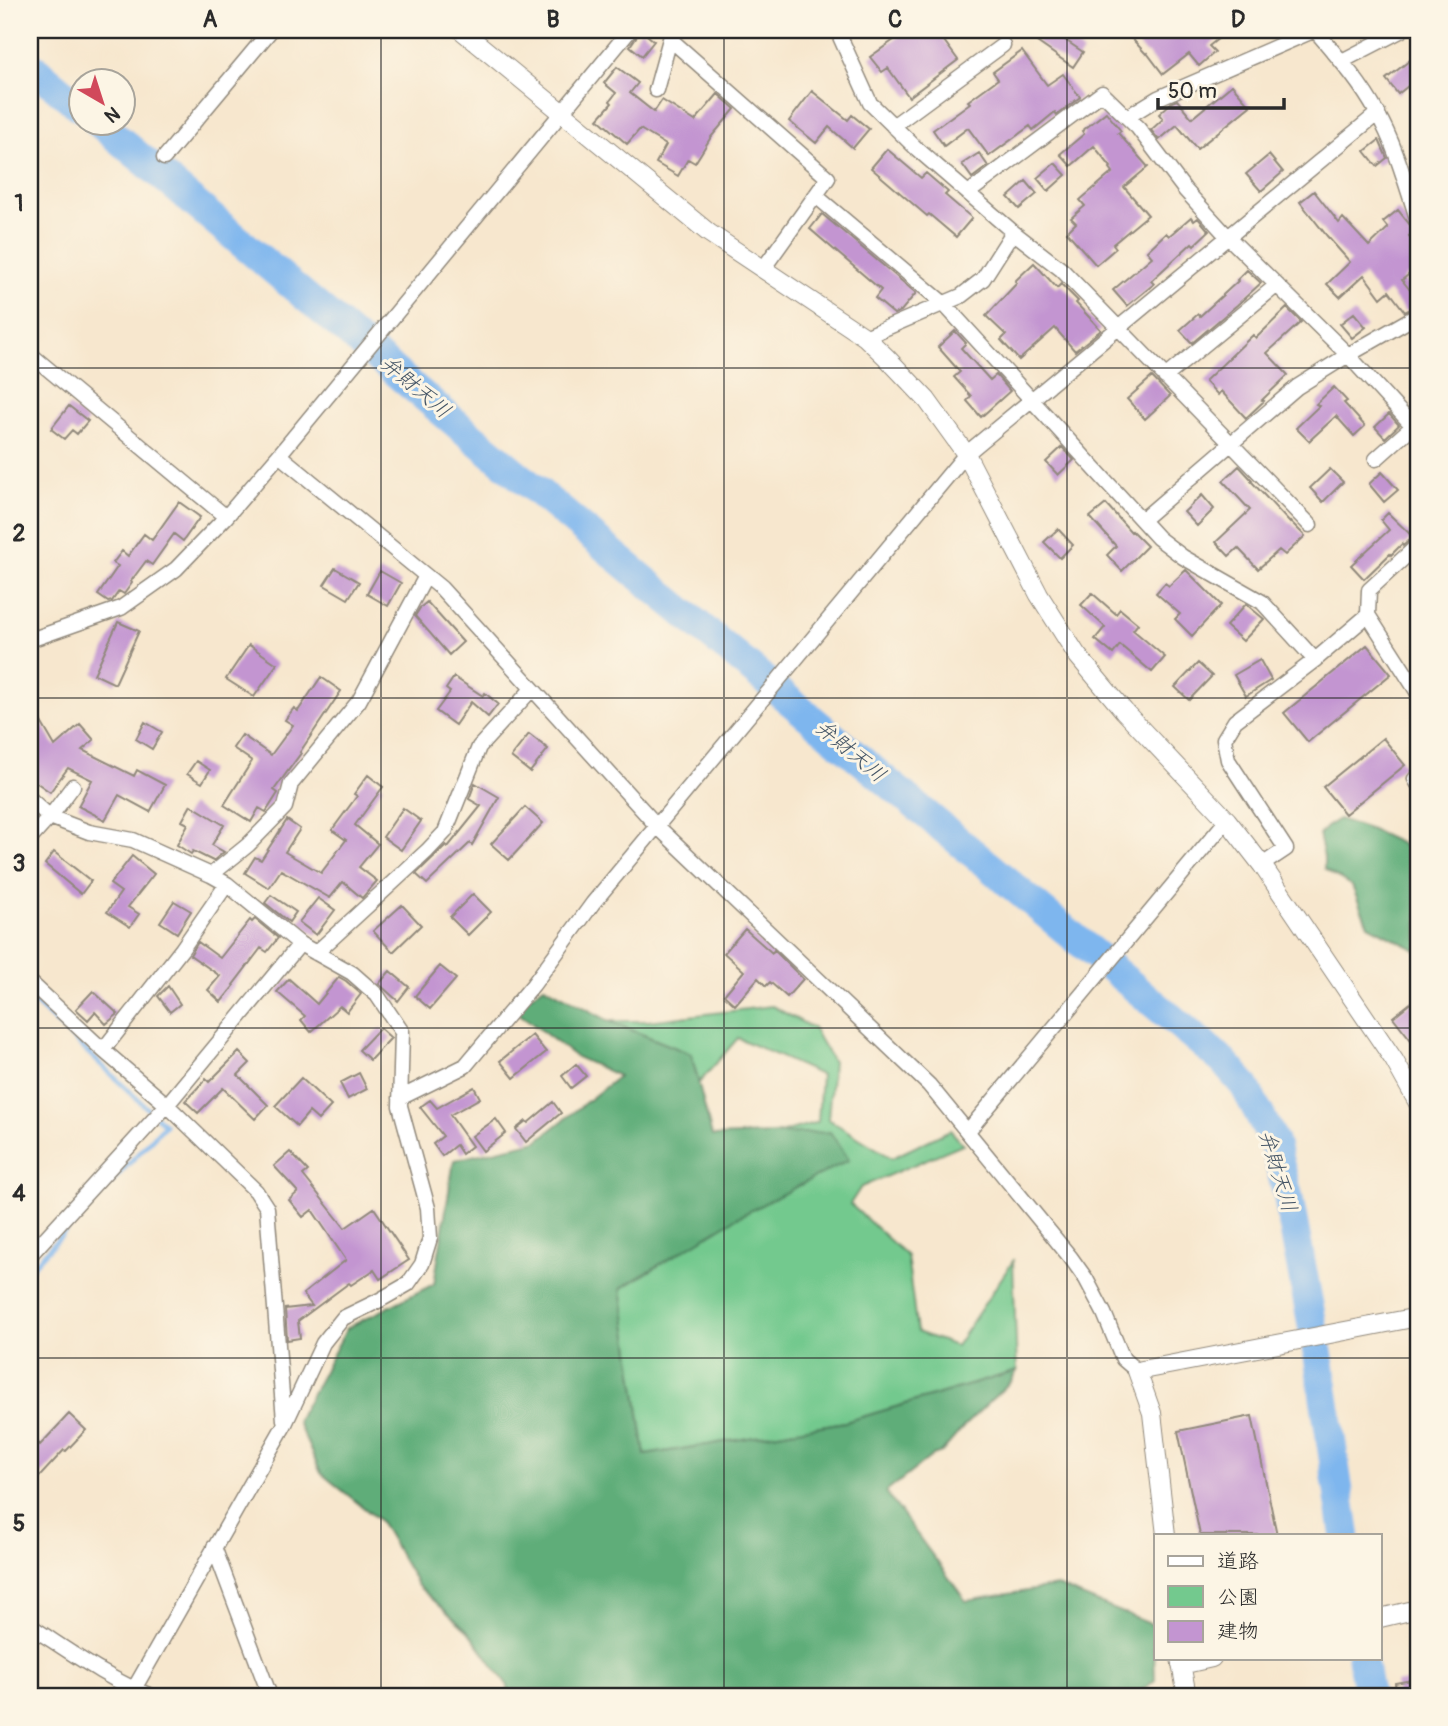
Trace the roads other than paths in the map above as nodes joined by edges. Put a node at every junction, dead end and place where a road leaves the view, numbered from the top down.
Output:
1 (271, 30) edge
2 (461, 30) edge
3 (631, 30) edge
4 (837, 30) edge
5 (1315, 30) edge
6 (1402, 30) edge
7 (673, 34) edge
8 (1003, 45) dead end
9 (1342, 61) junction
10 (656, 90) dead end
11 (563, 111) junction
12 (1378, 113) junction
13 (1127, 117) junction
14 (893, 126) junction
15 (164, 158) dead end
16 (968, 193) junction
17 (816, 195) junction
18 (1418, 220) edge
19 (1013, 232) junction
20 (1228, 237) junction
21 (763, 269) junction
22 (1277, 285) junction
23 (943, 303) junction
24 (1418, 315) edge
25 (1118, 329) junction
26 (865, 337) junction
27 (30, 354) edge
28 (1348, 355) junction
29 (1165, 377) junction
30 (1032, 399) junction
31 (1231, 444) junction
32 (966, 454) junction
33 (279, 455) junction
34 (1376, 459) dead end
35 (226, 517) junction
36 (1142, 520) junction
37 (1310, 525) dead end
38 (1418, 545) edge
39 (426, 576) junction
40 (1368, 615) junction
41 (30, 640) edge
42 (1315, 660) junction
43 (532, 689) junction
44 (1418, 693) edge
45 (1418, 776) edge
46 (1418, 784) edge
47 (73, 786) dead end
48 (30, 799) edge
49 (50, 817) junction
50 (1227, 820) junction
51 (658, 827) junction
52 (30, 839) edge
53 (1262, 865) junction
54 (211, 874) junction
55 (227, 884) junction
56 (300, 944) junction
57 (316, 953) junction
58 (30, 982) edge
59 (103, 1050) junction
60 (400, 1098) junction
61 (1418, 1103) edge
62 (167, 1105) junction
63 (968, 1131) junction
64 (30, 1255) edge
65 (1418, 1317) edge
66 (1136, 1371) junction
67 (285, 1424) junction
68 (1166, 1534) edge
69 (214, 1547) junction
70 (1418, 1609) edge
71 (1382, 1618) edge
72 (30, 1626) edge
73 (1180, 1661) edge
74 (131, 1693) edge
75 (151, 1696) edge
76 (270, 1696) edge
77 (1187, 1696) edge

1 - 15 street
2 - 11 street
3 - 11 street
4 - 14 street
5 - 9 street
5 - 13 street
6 - 9 street
7 - 10 street
7 - 17 street
8 - 14 street
9 - 12 street
11 - 21 street
11 - 33 street
12 - 18 street
12 - 20 street
13 - 16 street
13 - 20 street
14 - 16 street
16 - 19 street
17 - 21 street
17 - 23 street
19 - 23 street
19 - 25 street
20 - 22 street
20 - 25 street
21 - 26 street
22 - 28 street
22 - 29 street
23 - 26 street
23 - 30 street
24 - 28 street
25 - 29 street
25 - 30 street
26 - 32 street
27 - 35 street
28 - 31 street
28 - 34 street
29 - 31 street
30 - 32 street
30 - 36 street
31 - 36 street
31 - 37 street
32 - 50 street
32 - 51 street
33 - 35 street
33 - 39 street
35 - 41 street
36 - 42 street
38 - 40 street
39 - 43 street
39 - 54 street
40 - 42 street
40 - 44 street
42 - 53 street
43 - 51 street
43 - 57 street
45 - 46 street
47 - 49 street
48 - 49 street
49 - 52 street
49 - 54 street
50 - 53 street
50 - 63 street
51 - 60 street
51 - 63 street
53 - 61 street
54 - 55 street
55 - 56 street
55 - 59 street
56 - 57 street
56 - 62 street
57 - 60 street
58 - 59 street
59 - 62 street
60 - 67 street
62 - 64 street
62 - 67 street
63 - 66 street
65 - 66 street
66 - 68 street
67 - 69 street
69 - 74 street
69 - 76 street
70 - 71 street
72 - 74 street
73 - 77 street
74 - 75 street

